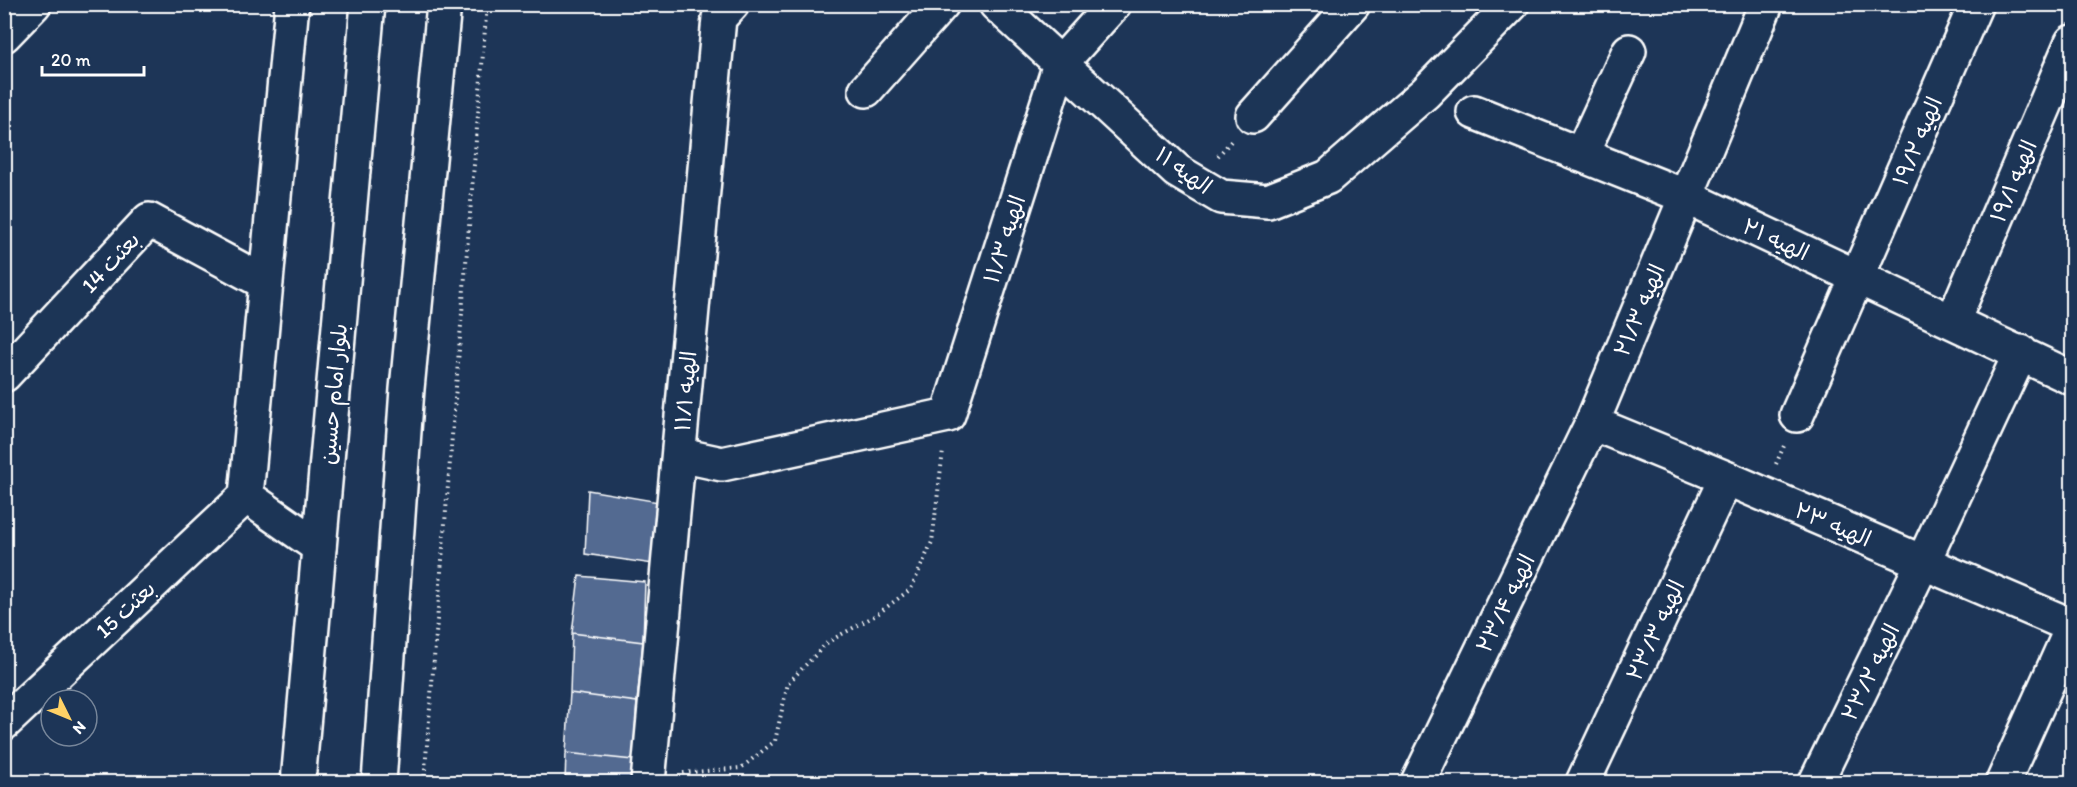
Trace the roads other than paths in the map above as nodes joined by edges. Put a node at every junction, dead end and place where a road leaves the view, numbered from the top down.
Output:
1 (34, 4) edge
2 (292, 4) edge
3 (368, 4) edge
4 (444, 4) edge
5 (732, 4) edge
6 (942, 4) edge
7 (996, 4) edge
8 (1114, 4) edge
9 (1353, 4) edge
10 (1512, 4) edge
11 (1766, 4) edge
12 (1976, 4) edge
13 (4, 35) edge
14 (2073, 42) edge
15 (1629, 51) dead end
16 (1060, 64) junction
17 (867, 90) dead end
18 (1474, 112) dead end
19 (1253, 116) road end
20 (1581, 156) junction
21 (1687, 197) junction
22 (1858, 278) junction
23 (266, 283) junction
24 (1953, 321) junction
25 (2021, 352) junction
26 (4, 375) edge
27 (2073, 378) edge
28 (1797, 415) road end
29 (1592, 423) junction
30 (680, 455) junction
31 (1726, 478) junction
32 (246, 496) junction
33 (320, 547) junction
34 (1923, 562) junction
35 (2073, 627) edge
36 (4, 723) edge
37 (649, 779) edge
38 (298, 783) edge
39 (379, 783) edge
40 (1418, 783) edge
41 (1583, 783) edge
42 (1816, 783) edge
43 (2003, 783) edge

1 - 13 street
2 - 23 street
3 - 33 street, بلوار امام حسین
4 - 39 street
5 - 30 street, الهیه ۱۱/۱
6 - 17 street
7 - 16 street, الهیه ۱۱
8 - 16 street
9 - 19 street
10 - 16 street, الهیه ۱۱
11 - 21 street, الهیه ۲۱/۳
12 - 22 street, الهیه ۱۹/۲
14 - 24 street, الهیه ۱۹/۱
15 - 20 street
16 - 30 street, الهیه ۱۱/۳
18 - 20 street, الهیه ۲۱
20 - 21 street, الهیه ۲۱
21 - 22 street, الهیه ۲۱
21 - 29 street, الهیه ۲۱/۳
22 - 24 street, الهیه ۲۱
22 - 28 street, الهیه ۱۹/۲
23 - 26 street, بعثت 14
23 - 32 street
24 - 25 street, الهیه ۲۱
25 - 27 street, الهیه ۲۱
25 - 34 street, الهیه ۲۳/۲
29 - 31 street, الهیه ۲۳
29 - 40 street, الهیه ۲۳/۴
30 - 37 street, الهیه ۱۱/۱
31 - 34 street, الهیه ۲۳
31 - 41 street, الهیه ۲۳/۳
32 - 33 street
32 - 36 street, بعثت 15
33 - 38 street, بلوار امام حسین
34 - 35 street, الهیه ۲۳
34 - 42 street, الهیه ۲۳/۲
35 - 43 street

